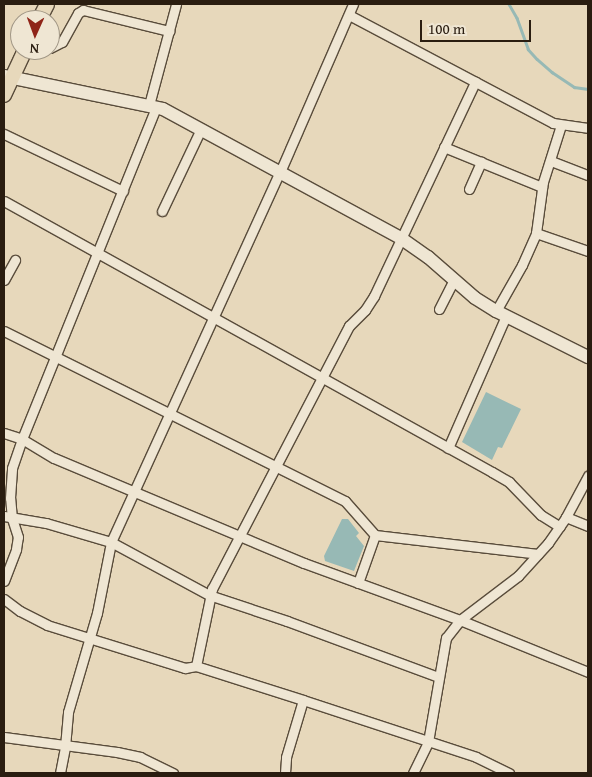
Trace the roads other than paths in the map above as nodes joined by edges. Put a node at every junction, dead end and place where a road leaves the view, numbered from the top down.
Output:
1 (176, 4) edge
2 (353, 4) edge
3 (349, 15) junction
4 (169, 31) junction
5 (60, 43) edge
6 (19, 60) edge
7 (8, 76) edge
8 (475, 82) junction
9 (4, 95) edge
10 (153, 106) junction
11 (561, 125) junction
12 (588, 128) edge
13 (201, 129) junction
14 (4, 134) edge
15 (444, 147) junction
16 (551, 161) junction
17 (481, 162) junction
18 (280, 172) junction
19 (588, 175) edge
20 (542, 187) junction
21 (469, 189) dead end
22 (123, 190) junction
23 (4, 201) edge
24 (162, 211) dead end
25 (536, 233) junction
26 (402, 239) junction
27 (588, 250) edge
28 (97, 253) junction
29 (16, 260) dead end
30 (4, 280) edge
31 (454, 280) junction
32 (439, 309) dead end
33 (501, 314) junction
34 (214, 317) junction
35 (4, 331) edge
36 (56, 357) junction
37 (588, 357) edge
38 (323, 377) junction
39 (169, 413) junction
40 (4, 433) edge
41 (22, 439) junction
42 (448, 448) junction
43 (276, 467) junction
44 (588, 476) edge
45 (133, 493) junction
46 (8, 517) edge
47 (566, 518) junction
48 (588, 526) edge
49 (560, 527) junction
50 (375, 535) junction
51 (239, 537) junction
52 (111, 542) junction
53 (538, 554) junction
54 (4, 581) edge
55 (358, 583) junction
56 (209, 595) junction
57 (4, 598) edge
58 (460, 620) junction
59 (89, 638) junction
60 (196, 666) junction
61 (588, 672) edge
62 (438, 677) junction
63 (304, 700) junction
64 (4, 737) edge
65 (428, 742) junction
66 (65, 747) junction
67 (60, 773) edge
68 (173, 773) edge
69 (285, 773) edge
70 (413, 773) edge
71 (509, 773) edge

1 - 4 street
2 - 3 street
3 - 8 street
3 - 18 street
4 - 5 street
4 - 10 street
6 - 7 main road
7 - 9 main road
7 - 10 street
8 - 11 street
8 - 15 street
10 - 13 street
10 - 22 street
11 - 12 street
11 - 16 street
13 - 18 street
13 - 24 street
14 - 22 street
15 - 17 street
15 - 26 street
16 - 19 street
16 - 20 street
17 - 20 street
17 - 21 street
18 - 26 street
18 - 34 street
20 - 25 street
22 - 28 street
23 - 28 street
25 - 27 street
25 - 33 street
26 - 31 street
26 - 38 street
28 - 34 street
28 - 36 street
29 - 30 street
31 - 32 street
31 - 33 street
33 - 37 street
33 - 42 street
34 - 38 street
34 - 39 street
35 - 36 street
36 - 39 street
36 - 41 street
38 - 42 street
38 - 43 street
39 - 43 street
39 - 45 street
40 - 41 street
41 - 45 street
41 - 46 street
42 - 49 street
43 - 50 street
43 - 51 street
44 - 47 street
45 - 51 street
45 - 52 street
46 - 52 street
46 - 54 street
47 - 48 street
47 - 49 street
49 - 53 street
50 - 53 street
50 - 55 street
51 - 55 street
51 - 56 street
52 - 56 street
52 - 59 street
53 - 58 street
55 - 58 street
56 - 60 street
56 - 62 street
57 - 59 street
58 - 61 street
58 - 62 street
59 - 60 street
59 - 66 street
60 - 63 street
62 - 65 street
63 - 65 street
63 - 69 street
64 - 66 street
65 - 70 street
65 - 71 street
66 - 67 street
66 - 68 street

